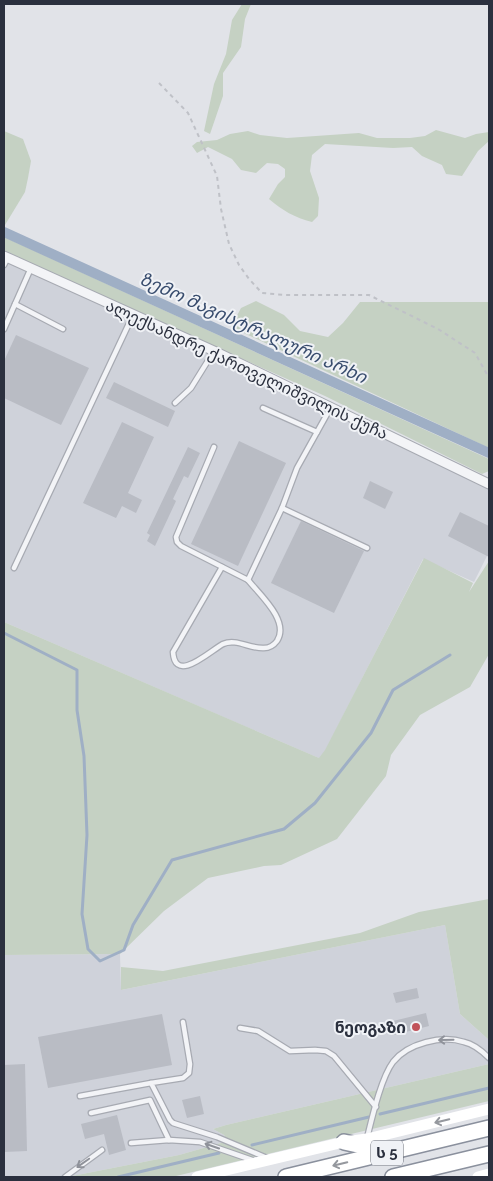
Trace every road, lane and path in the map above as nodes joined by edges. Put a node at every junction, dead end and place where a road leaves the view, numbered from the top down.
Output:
1 (159, 83) dead end
2 (5, 259) edge
3 (31, 268) junction
4 (15, 304) junction
5 (133, 315) junction
6 (4, 329) edge
7 (63, 329) dead end
8 (214, 352) junction
9 (489, 378) edge
10 (175, 403) dead end
11 (331, 407) junction
12 (263, 408) dead end
13 (317, 432) junction
14 (214, 447) dead end
15 (489, 484) edge
16 (282, 508) junction
17 (367, 548) dead end
18 (222, 567) junction
19 (14, 568) dead end
20 (248, 580) junction
21 (183, 1022) dead end
22 (240, 1028) dead end
23 (489, 1058) edge
24 (151, 1083) junction
25 (80, 1096) dead end
26 (376, 1107) junction
27 (489, 1109) edge
28 (91, 1113) dead end
29 (489, 1128) edge
30 (367, 1139) junction
31 (169, 1140) junction
32 (344, 1142) junction
33 (132, 1143) dead end
34 (102, 1150) dead end
35 (389, 1152) junction
36 (489, 1154) edge
37 (271, 1159) junction
38 (258, 1163) junction
39 (489, 1174) edge
40 (65, 1177) edge
41 (197, 1177) edge
42 (286, 1177) edge
43 (393, 1177) edge
44 (478, 1177) edge

1 - 9 path
2 - 3 street, ალექსანდრე ქართველიშვილის ქუჩა
3 - 4 lane
3 - 5 street, ალექსანდრე ქართველიშვილის ქუჩა
4 - 6 lane
4 - 7 lane
5 - 8 street, ალექსანდრე ქართველიშვილის ქუჩა
5 - 19 lane
8 - 10 lane
8 - 11 street, ალექსანდრე ქართველიშვილის ქუჩა
11 - 13 lane
11 - 15 street, ალექსანდრე ქართველიშვილის ქუჩა
12 - 13 lane
13 - 16 lane
14 - 18 lane
16 - 17 lane
16 - 20 lane
18 - 20 lane
18 - 20 lane
21 - 24 lane
22 - 26 lane
23 -> 26 lane
24 - 25 lane
24 - 37 lane
26 - 30 lane
27 -> 30 street
28 - 31 lane
29 - 35 highway, ს 5
30 - 32 street
31 - 33 lane
38 -> 31 lane
32 - 35 highway
32 - 37 street
34 -> 40 lane
35 -> 42 highway, ს 5
36 - 43 highway, ს 5
37 - 38 street
38 - 41 street
39 - 44 street

